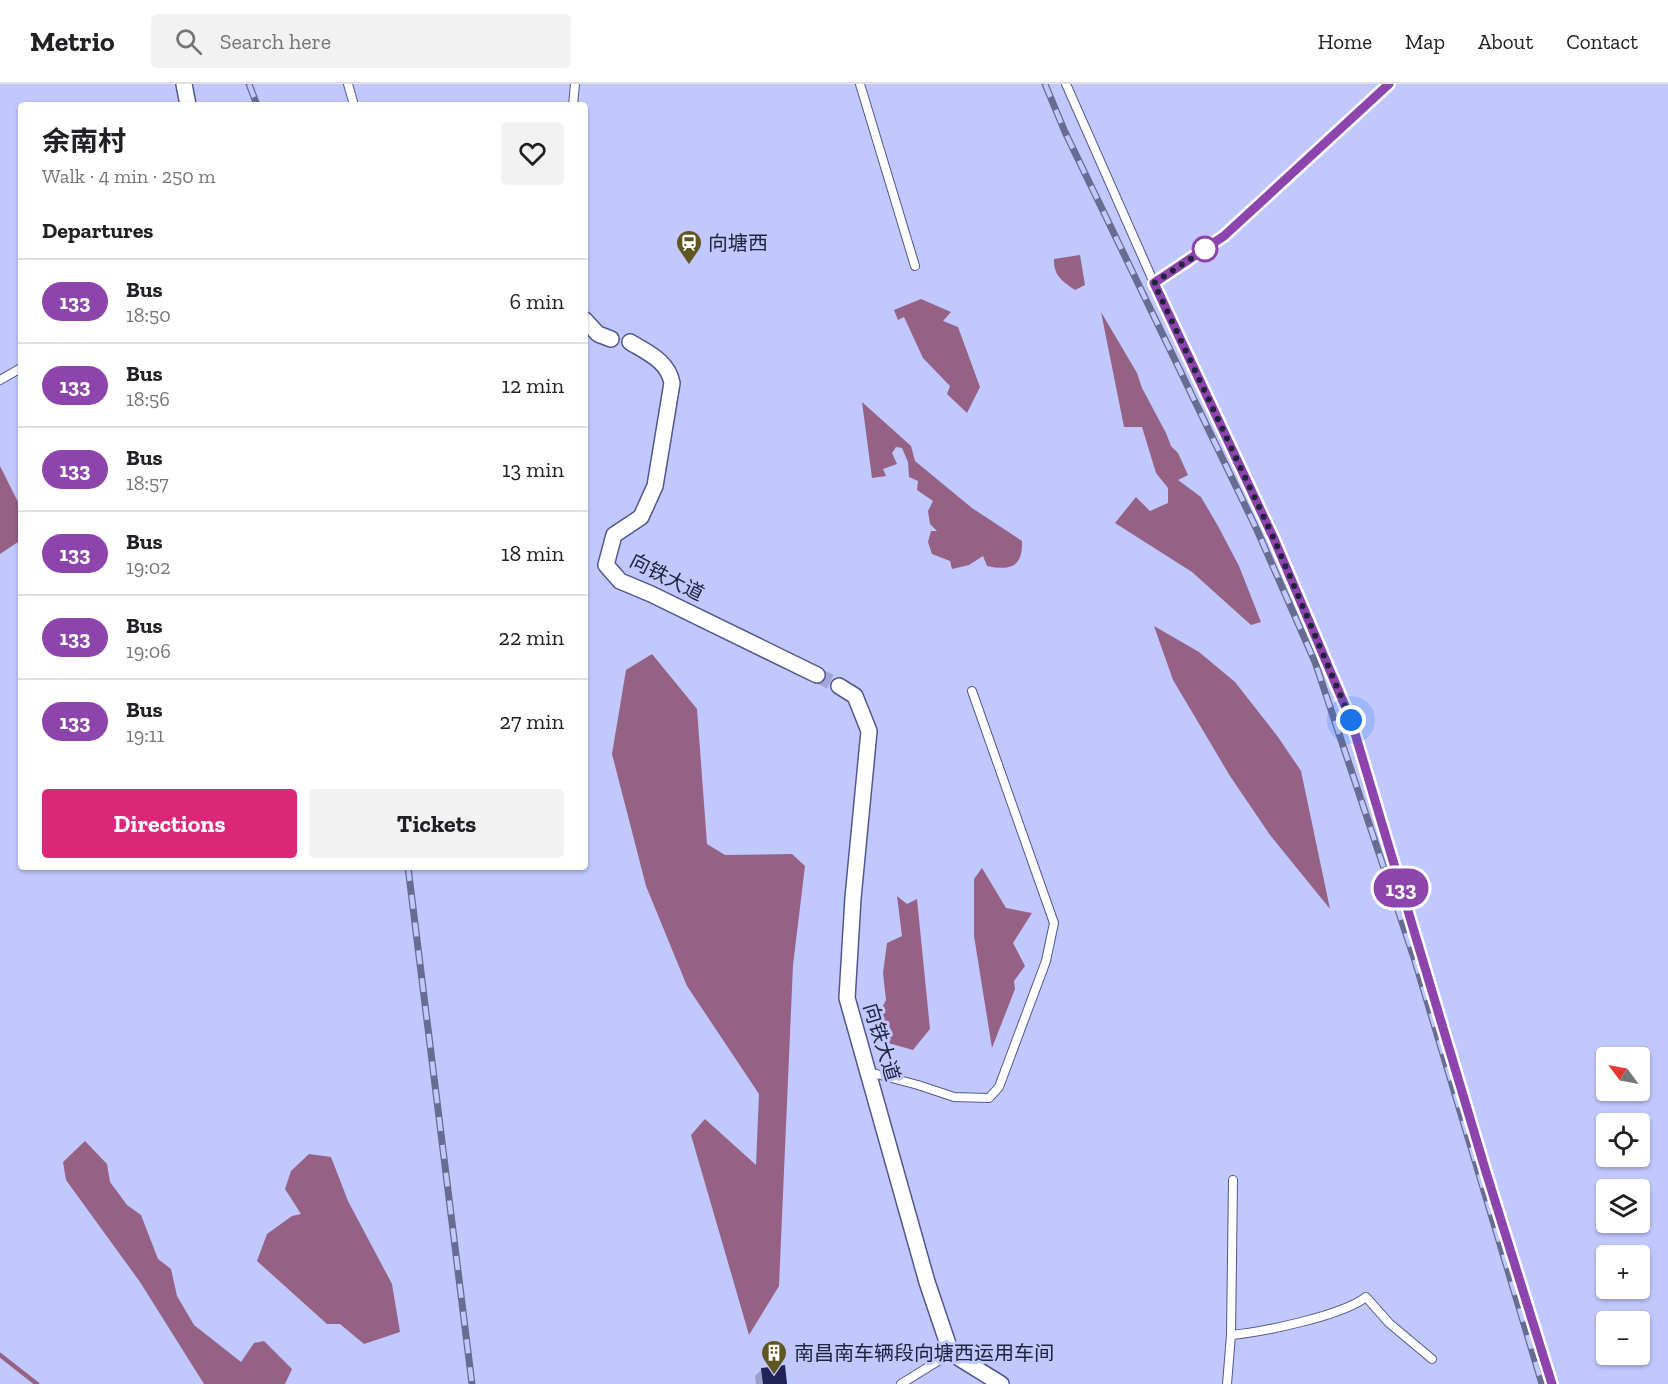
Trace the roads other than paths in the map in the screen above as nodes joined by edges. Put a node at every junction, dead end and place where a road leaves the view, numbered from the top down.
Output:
1 (184, 84) edge
2 (348, 84) edge
3 (575, 84) edge
4 (860, 84) edge
5 (1066, 84) edge
6 (1389, 84) edge
7 (187, 102) edge
8 (353, 102) edge
9 (573, 102) edge
10 (915, 266) dead end
11 (1154, 283) junction
12 (588, 323) edge
13 (610, 339) dead end
14 (630, 342) dead end
15 (18, 370) edge
16 (0, 380) edge
17 (817, 675) tunnel mouth
18 (839, 686) tunnel mouth
19 (972, 691) dead end
20 (869, 1072) junction
21 (1233, 1180) dead end
22 (1231, 1335) junction
23 (951, 1353) junction
24 (1432, 1359) dead end
25 (901, 1384) edge
26 (1001, 1384) edge
27 (1227, 1384) edge
28 (1552, 1384) edge

1 - 7 street
2 - 8 lane
3 - 9 lane
4 - 10 lane
5 - 11 lane
6 - 11 lane
11 - 28 lane
12 - 13 street
14 - 17 street, 向铁大道
15 - 16 lane
18 - 20 street, 向铁大道
19 - 20 lane
20 - 23 street, 向铁大道
21 - 22 lane
22 - 24 lane
22 - 27 lane
23 - 25 lane
23 - 26 street

